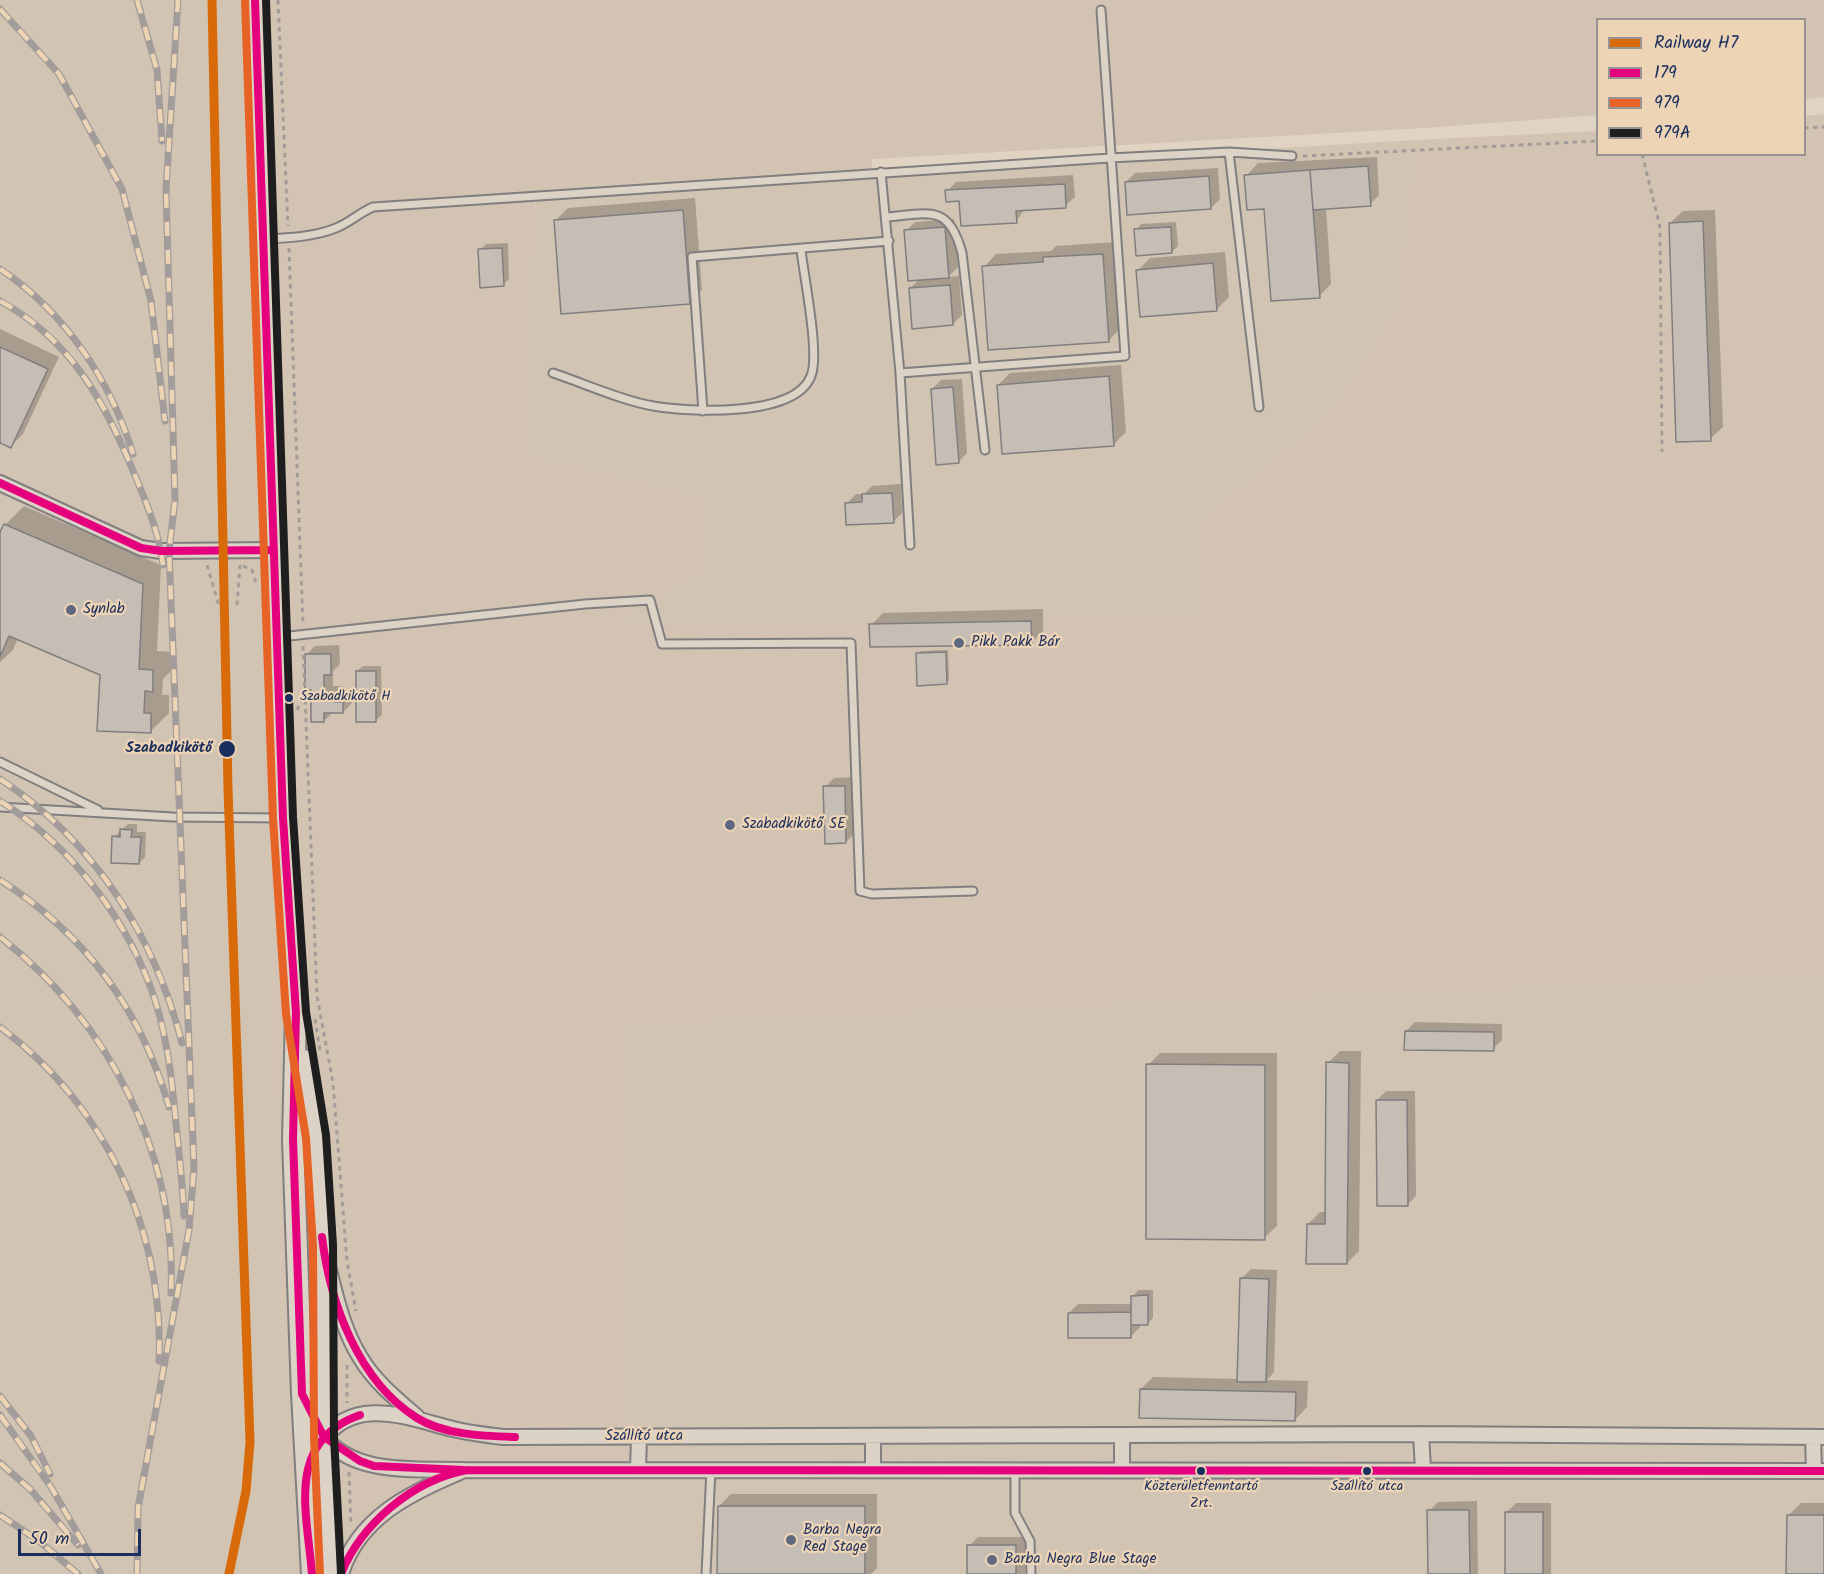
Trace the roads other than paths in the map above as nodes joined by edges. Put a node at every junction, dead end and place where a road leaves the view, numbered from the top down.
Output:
1 (255, 0) edge
2 (1101, 10) dead end
3 (1229, 152) junction
4 (1292, 156) road end
5 (1110, 158) junction
6 (881, 172) junction
7 (887, 217) junction
8 (262, 239) junction
9 (889, 241) junction
10 (801, 250) junction
11 (976, 368) junction
12 (554, 373) dead end
13 (900, 373) junction
14 (1259, 407) dead end
15 (703, 411) junction
16 (985, 450) dead end
17 (0, 483) edge
18 (910, 545) dead end
19 (274, 550) junction
20 (277, 637) junction
21 (0, 762) edge
22 (0, 807) edge
23 (103, 813) junction
24 (283, 818) junction
25 (973, 891) dead end
26 (296, 1013) junction
27 (323, 1246) junction
28 (302, 1394) junction
29 (418, 1418) junction
30 (1421, 1434) junction
31 (1122, 1435) junction
32 (873, 1436) junction
33 (324, 1437) junction
34 (1818, 1437) edge
35 (639, 1438) junction
36 (306, 1468) junction
37 (1122, 1468) junction
38 (638, 1469) junction
39 (711, 1469) junction
40 (873, 1469) junction
41 (1015, 1469) junction
42 (1422, 1469) junction
43 (464, 1470) junction
44 (1819, 1471) edge
45 (312, 1574) edge
46 (331, 1574) edge
47 (341, 1574) edge
48 (706, 1574) edge
49 (1031, 1574) edge

1 - 8 main road
2 - 5 lane
3 - 4 lane
3 - 5 lane
3 - 14 lane
5 - 6 lane
5 - 11 lane
6 - 7 lane
6 - 8 lane
7 - 9 lane
7 - 11 lane
8 - 19 main road
9 - 10 lane
9 - 13 lane
10 - 15 lane
10 - 15 lane
11 - 13 lane
11 - 16 lane
12 - 15 lane
13 - 18 lane
17 - 19 street
19 - 20 main road
20 - 24 main road
20 - 25 lane
21 - 23 lane
22 - 23 lane
23 - 24 lane
24 - 26 main road
26 - 27 main road
26 - 28 main road
27 - 29 street, Szállító utca
27 - 33 main road
28 - 33 street
28 - 36 main road
29 - 33 street, Szállító utca
29 - 35 street, Szállító utca
30 - 31 street, Szállító utca
30 - 34 street, Szállító utca
30 - 42 street
31 - 32 street, Szállító utca
31 - 37 street
32 - 35 street, Szállító utca
32 - 40 street
33 - 36 street
33 - 43 street, Szállító utca
33 - 46 main road
34 - 44 street, Szállító utca
35 - 38 street
36 - 45 main road
37 - 41 street, Szállító utca
37 - 42 street, Szállító utca
38 - 39 street, Szállító utca
38 - 43 street, Szállító utca
39 - 40 street, Szállító utca
39 - 48 lane
40 - 41 street, Szállító utca
41 - 49 lane
42 - 44 street, Szállító utca
43 - 47 street, Szállító utca

